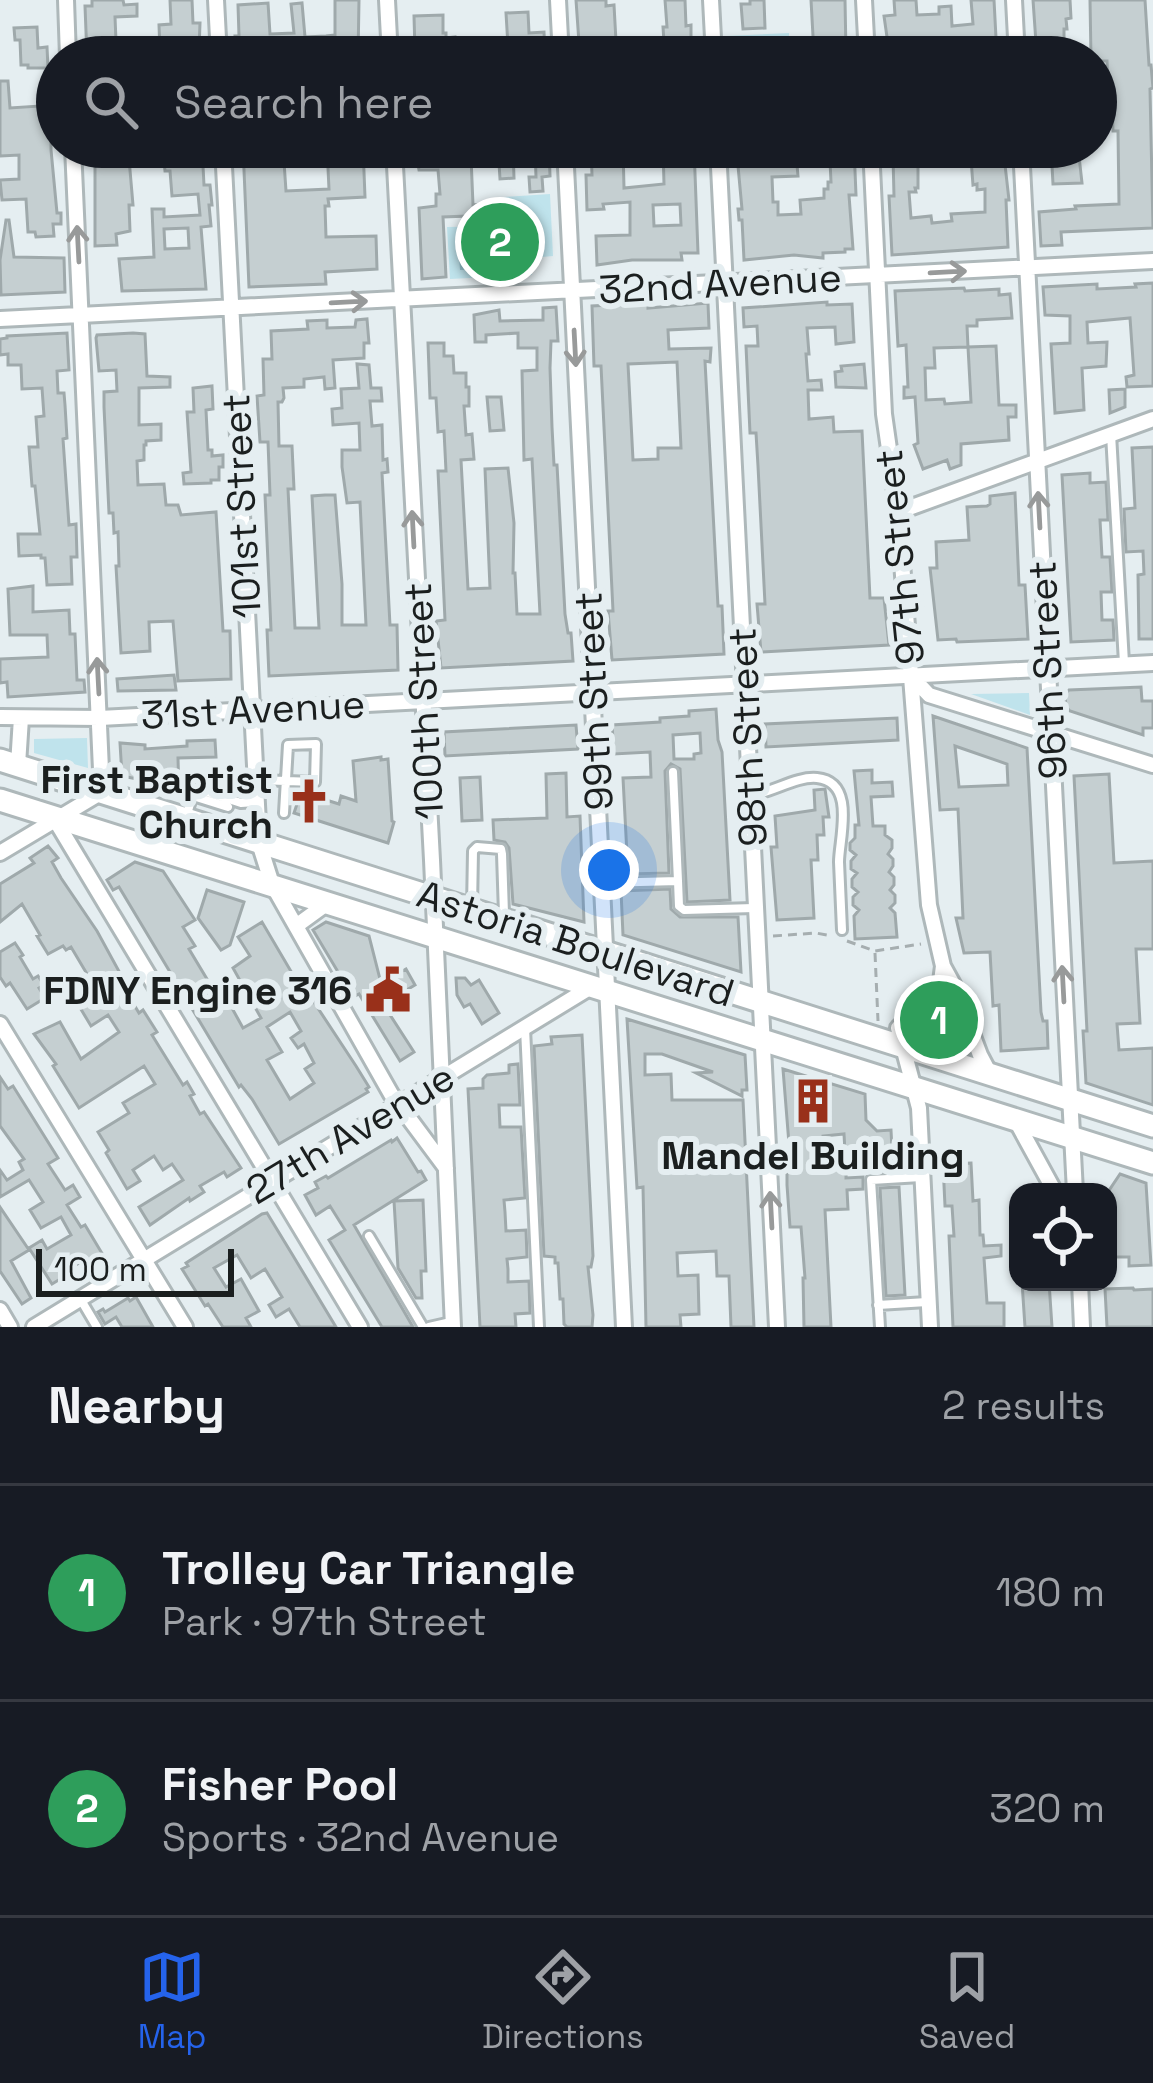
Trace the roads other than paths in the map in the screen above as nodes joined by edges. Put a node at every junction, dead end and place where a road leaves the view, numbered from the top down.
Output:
1 (66, 0) edge
2 (216, 0) edge
3 (387, 0) edge
4 (558, 0) edge
5 (711, 0) edge
6 (864, 0) edge
7 (1014, 0) edge
8 (67, 36) edge
9 (218, 36) edge
10 (389, 36) edge
11 (560, 36) edge
12 (713, 36) edge
13 (866, 36) edge
14 (1016, 36) edge
15 (74, 168) edge
16 (225, 168) edge
17 (395, 168) edge
18 (567, 168) edge
19 (719, 168) edge
20 (872, 168) edge
21 (1023, 168) edge
22 (1153, 262) edge
23 (1027, 267) junction
24 (878, 275) junction
25 (725, 283) junction
26 (573, 291) junction
27 (402, 299) junction
28 (232, 308) junction
29 (81, 316) junction
30 (0, 320) edge
31 (1153, 418) edge
32 (1111, 434) junction
33 (1037, 460) junction
34 (898, 512) junction
35 (1153, 663) edge
36 (1124, 664) junction
37 (1047, 668) junction
38 (910, 676) junction
39 (744, 684) junction
40 (592, 691) junction
41 (422, 700) junction
42 (251, 708) junction
43 (0, 718) edge
44 (21, 718) junction
45 (100, 718) junction
46 (1050, 733) junction
47 (9, 763) edge
48 (1153, 765) edge
49 (673, 772) dead end
50 (256, 780) junction
51 (287, 781) junction
52 (101, 793) junction
53 (750, 795) junction
54 (0, 800) edge
55 (257, 802) junction
56 (229, 803) junction
57 (284, 813) dead end
58 (54, 818) junction
59 (185, 819) junction
60 (221, 831) junction
61 (0, 853) edge
62 (266, 863) junction
63 (678, 881) junction
64 (601, 883) junction
65 (434, 897) junction
66 (329, 902) junction
67 (756, 908) junction
68 (472, 910) junction
69 (504, 920) junction
70 (296, 926) junction
71 (842, 930) dead end
72 (436, 935) junction
73 (604, 954) junction
74 (943, 966) junction
75 (602, 984) junction
76 (760, 1003) junction
77 (0, 1024) edge
78 (525, 1027) junction
79 (762, 1039) junction
80 (901, 1046) junction
81 (990, 1074) junction
82 (442, 1076) junction
83 (913, 1087) junction
84 (1069, 1101) junction
85 (397, 1104) junction
86 (1015, 1119) junction
87 (1153, 1126) edge
88 (1073, 1137) junction
89 (1153, 1163) edge
90 (446, 1168) junction
91 (922, 1177) junction
92 (272, 1180) junction
93 (1050, 1183) edge
94 (1076, 1183) edge
95 (369, 1236) dead end
96 (144, 1259) junction
97 (1080, 1291) edge
98 (80, 1299) junction
99 (929, 1302) junction
100 (878, 1304) junction
101 (0, 1310) edge
102 (453, 1324) edge
103 (10, 1327) edge
104 (34, 1327) edge
105 (97, 1327) edge
106 (185, 1327) edge
107 (360, 1327) edge
108 (426, 1327) edge
109 (539, 1327) edge
110 (624, 1327) edge
111 (777, 1327) edge
112 (880, 1327) edge
113 (930, 1327) edge
114 (1082, 1327) edge

1 - 8 street
2 - 9 street
3 - 10 street
4 - 11 street
5 - 12 street
6 - 13 street
7 - 14 street
29 -> 15 street
16 - 28 street, 101st Street
17 - 27 street, 100th Street
18 - 26 street, 99th Street
19 - 25 street, 98th Street
20 - 24 street, 97th Street
21 - 23 street, 96th Street
22 - 23 street, 32nd Avenue
24 -> 23 street, 32nd Avenue
23 - 33 street, 96th Street
24 - 25 street, 32nd Avenue
24 - 34 street, 97th Street
25 - 26 street, 32nd Avenue
25 - 39 street, 98th Street
26 - 27 street, 32nd Avenue
26 -> 40 street, 99th Street
28 -> 27 street, 32nd Avenue
41 -> 27 street, 100th Street
28 - 29 street, 32nd Avenue
28 - 42 street, 101st Street
29 - 30 street, 32nd Avenue
45 -> 29 street
31 - 32 street
32 - 33 street
32 - 36 lane
33 - 34 street
37 -> 33 street, 96th Street
34 - 38 street, 97th Street
35 - 36 street, 31st Avenue
36 - 37 street, 31st Avenue
37 - 38 street, 31st Avenue
37 - 46 street, 96th Street
38 - 39 street, 31st Avenue
38 - 46 street
38 - 74 street, 97th Street
39 - 40 street, 31st Avenue
39 - 53 street, 98th Street
40 - 41 street, 31st Avenue
40 - 64 street, 99th Street
41 - 42 street, 31st Avenue
41 - 65 street, 100th Street
42 - 45 street, 31st Avenue
42 - 50 street, 101st Street
43 - 44 street, 31st Avenue
44 - 45 street, 31st Avenue
44 - 47 street
45 - 52 street
46 - 48 street
84 -> 46 street, 96th Street
47 - 52 main road, Astoria Boulevard
49 - 63 lane
50 - 51 lane
50 - 55 street, 101st Street
51 - 51 lane
51 - 57 lane
52 - 58 street
52 - 59 main road, Astoria Boulevard
53 - 67 street, 98th Street
53 - 71 lane
54 - 58 main road, Astoria Boulevard
55 - 56 lane
55 - 62 street, 101st Street
56 - 59 lane
56 - 60 lane
58 - 61 street
58 - 62 main road, Astoria Boulevard
58 - 92 street
59 - 60 main road, Astoria Boulevard
60 - 62 main road, Astoria Boulevard
62 - 65 main road, Astoria Boulevard
62 - 66 main road, Astoria Boulevard
62 - 70 street
63 - 64 lane
63 - 67 lane
64 - 73 street, 99th Street
65 - 68 main road, Astoria Boulevard
65 - 72 street, 100th Street
66 - 70 street
66 - 72 main road, Astoria Boulevard
67 - 76 street, 98th Street
68 - 69 main road, Astoria Boulevard
68 - 69 lane
69 - 73 main road, Astoria Boulevard
70 - 85 street
72 - 75 main road, Astoria Boulevard
72 - 82 street, 100th Street
73 - 75 street, 99th Street
73 - 76 main road, Astoria Boulevard
74 - 80 street
74 - 81 street, 97th Street
75 - 78 street, 27th Avenue
75 - 79 main road, Astoria Boulevard
75 - 110 street, 99th Street
76 - 79 street, 98th Street
76 - 80 main road, Astoria Boulevard
77 - 96 street
78 - 82 street, 27th Avenue
78 - 109 lane
79 - 83 main road, Astoria Boulevard
111 -> 79 street, 98th Street
80 - 81 main road, Astoria Boulevard
80 - 83 street
81 - 84 main road, Astoria Boulevard
82 - 85 street, 27th Avenue
82 - 90 street, 100th Street
83 - 86 main road, Astoria Boulevard
83 - 91 street
84 - 87 main road, Astoria Boulevard
84 - 88 street, 96th Street
85 - 90 street
85 - 92 street, 27th Avenue
86 - 88 main road, Astoria Boulevard
86 - 93 street
88 - 89 main road, Astoria Boulevard
88 - 94 street, 96th Street
90 - 102 street, 100th Street
91 - 99 street
91 - 100 lane
92 - 96 street, 27th Avenue
92 - 107 street
95 - 108 lane
96 - 98 street, 27th Avenue
96 - 106 street
97 - 114 street
98 - 104 street, 27th Avenue
98 - 105 lane
99 - 100 lane
99 - 113 street
100 - 112 lane
101 - 103 street
102 - 108 lane

